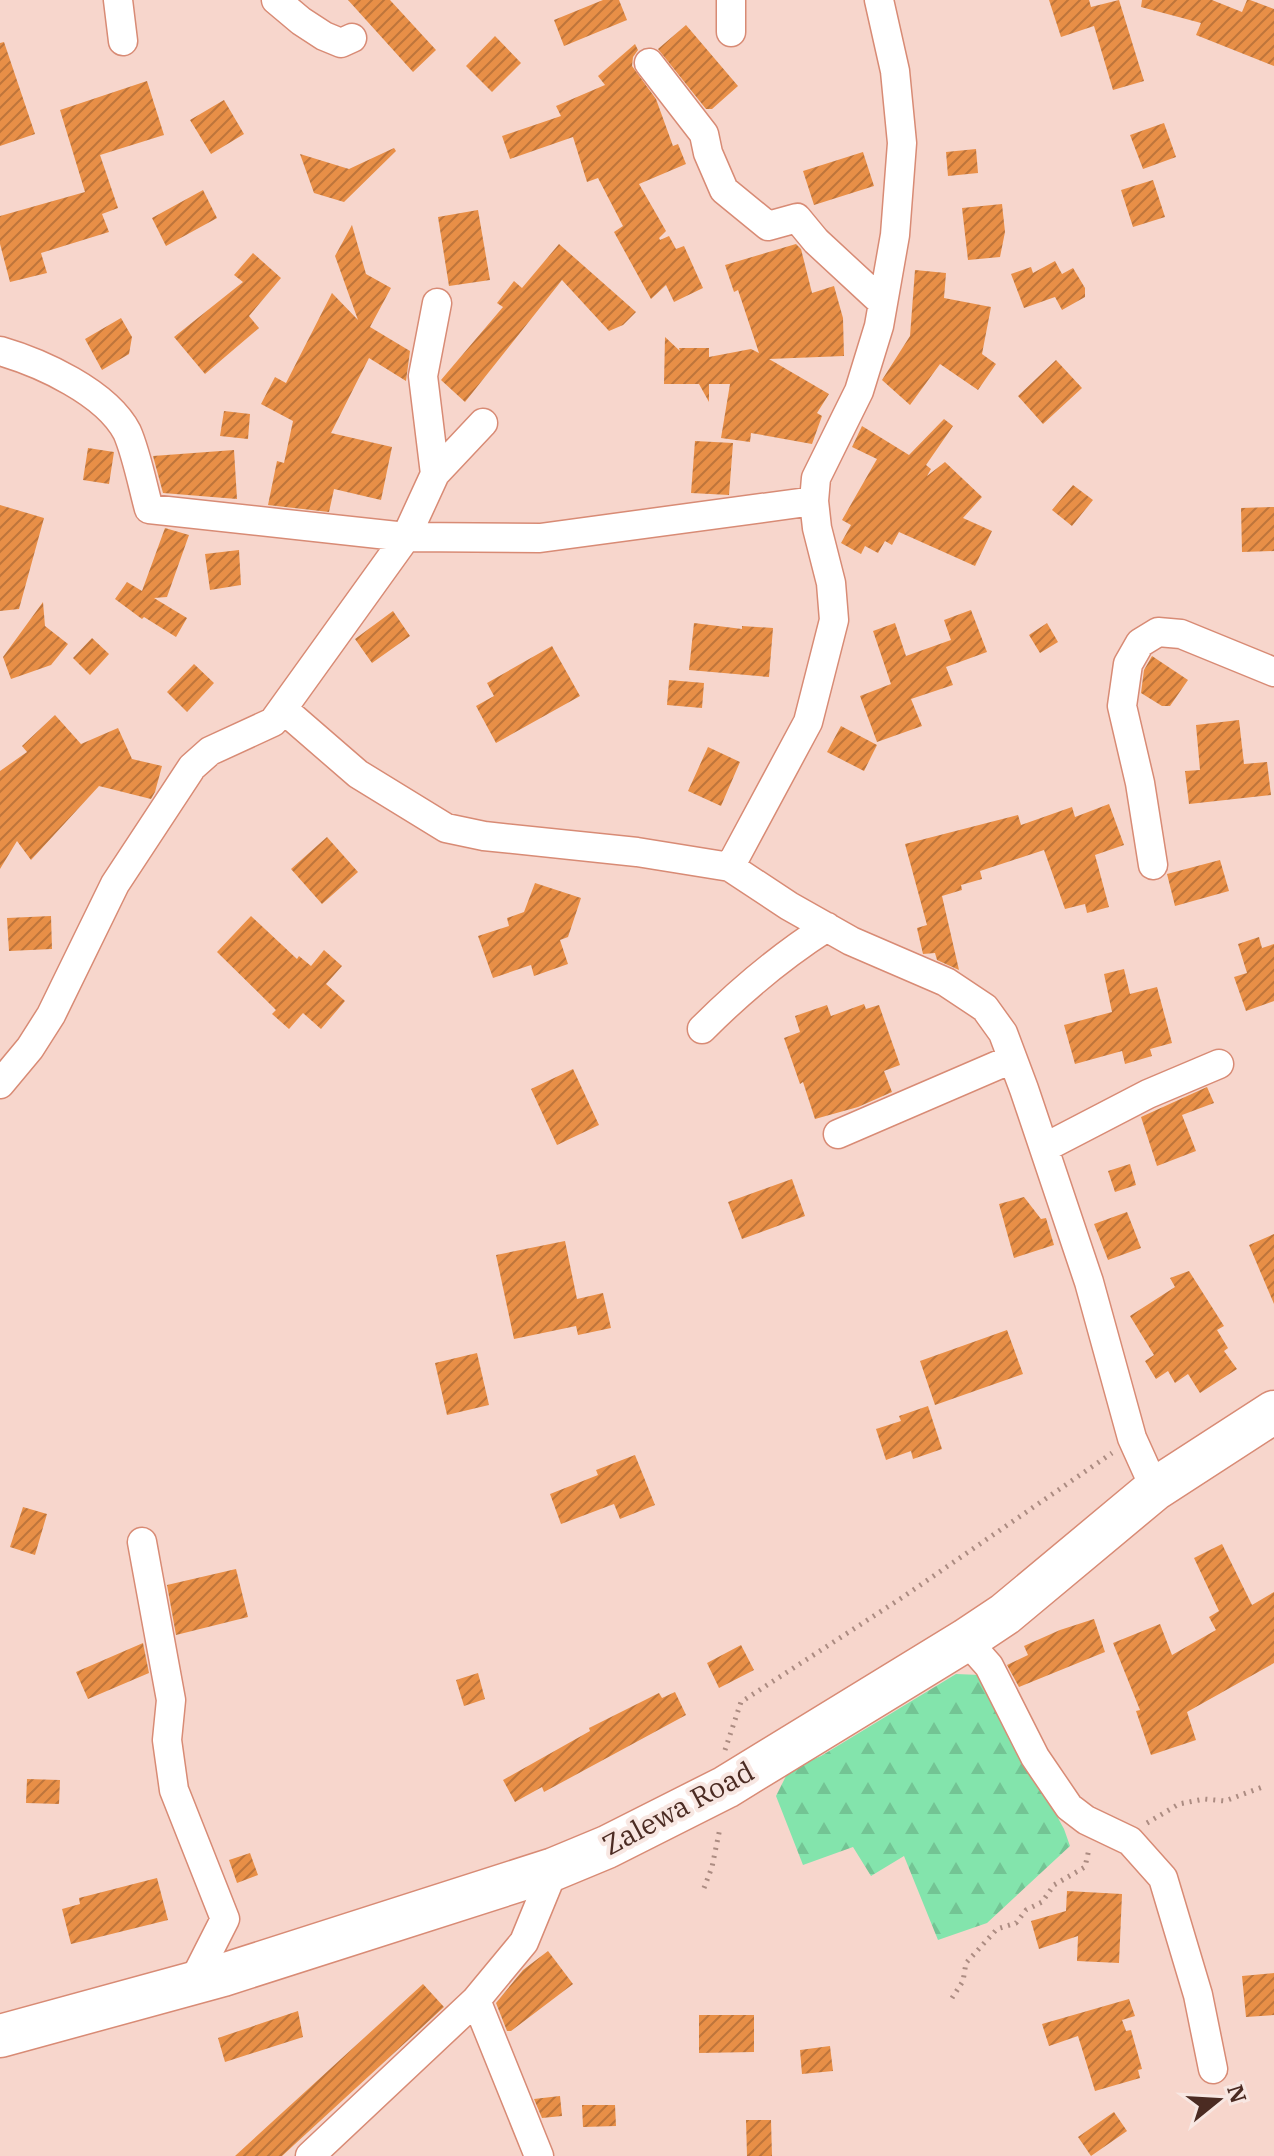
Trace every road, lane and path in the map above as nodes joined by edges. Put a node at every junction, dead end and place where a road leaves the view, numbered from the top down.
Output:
1 (118, 0) edge
2 (276, 0) edge
3 (731, 0) edge
4 (879, 0) edge
5 (731, 32) dead end
6 (352, 38) dead end
7 (123, 41) dead end
8 (649, 63) dead end
9 (437, 303) dead end
10 (883, 303) junction
11 (0, 351) edge
12 (483, 423) dead end
13 (435, 474) junction
14 (814, 501) junction
15 (406, 537) junction
16 (1274, 672) edge
17 (283, 709) junction
18 (1153, 865) dead end
19 (730, 867) junction
20 (827, 927) junction
21 (702, 1029) dead end
22 (1012, 1059) junction
23 (1219, 1064) dead end
24 (0, 1084) edge
25 (838, 1134) dead end
26 (1044, 1148) junction
27 (1272, 1415) edge
28 (1132, 1438) junction
29 (1155, 1489) junction
30 (142, 1542) dead end
31 (966, 1640) junction
32 (1265, 1786) dead end
33 (726, 1787) junction
34 (1096, 1825) junction
35 (1130, 1841) junction
36 (554, 1869) junction
37 (704, 1888) dead end
38 (192, 1984) junction
39 (952, 1998) dead end
40 (476, 2000) junction
41 (0, 2036) edge
42 (1213, 2069) dead end
43 (310, 2156) edge
44 (539, 2156) edge

1 - 7 street
2 - 6 street
3 - 5 street
4 - 10 street
8 - 10 street
9 - 13 street
10 - 14 street
11 - 15 street
12 - 13 street
13 - 15 street
14 - 15 street
14 - 19 street
15 - 17 street
16 - 18 street
17 - 19 street
17 - 24 street
19 - 20 street
20 - 21 street
20 - 22 street
22 - 25 street
22 - 26 street
23 - 26 street
26 - 28 street
27 - 29 highway, Zalewa Road
28 - 29 street
28 - 33 path
29 - 31 highway, Zalewa Road
30 - 38 street
31 - 33 highway, Zalewa Road
31 - 34 street
32 - 35 path
33 - 36 highway, Zalewa Road
33 - 37 path
34 - 35 street
34 - 39 path
35 - 42 street
36 - 38 highway, Zalewa Road
36 - 40 street
38 - 41 highway, Zalewa Road
40 - 43 street
40 - 44 street

